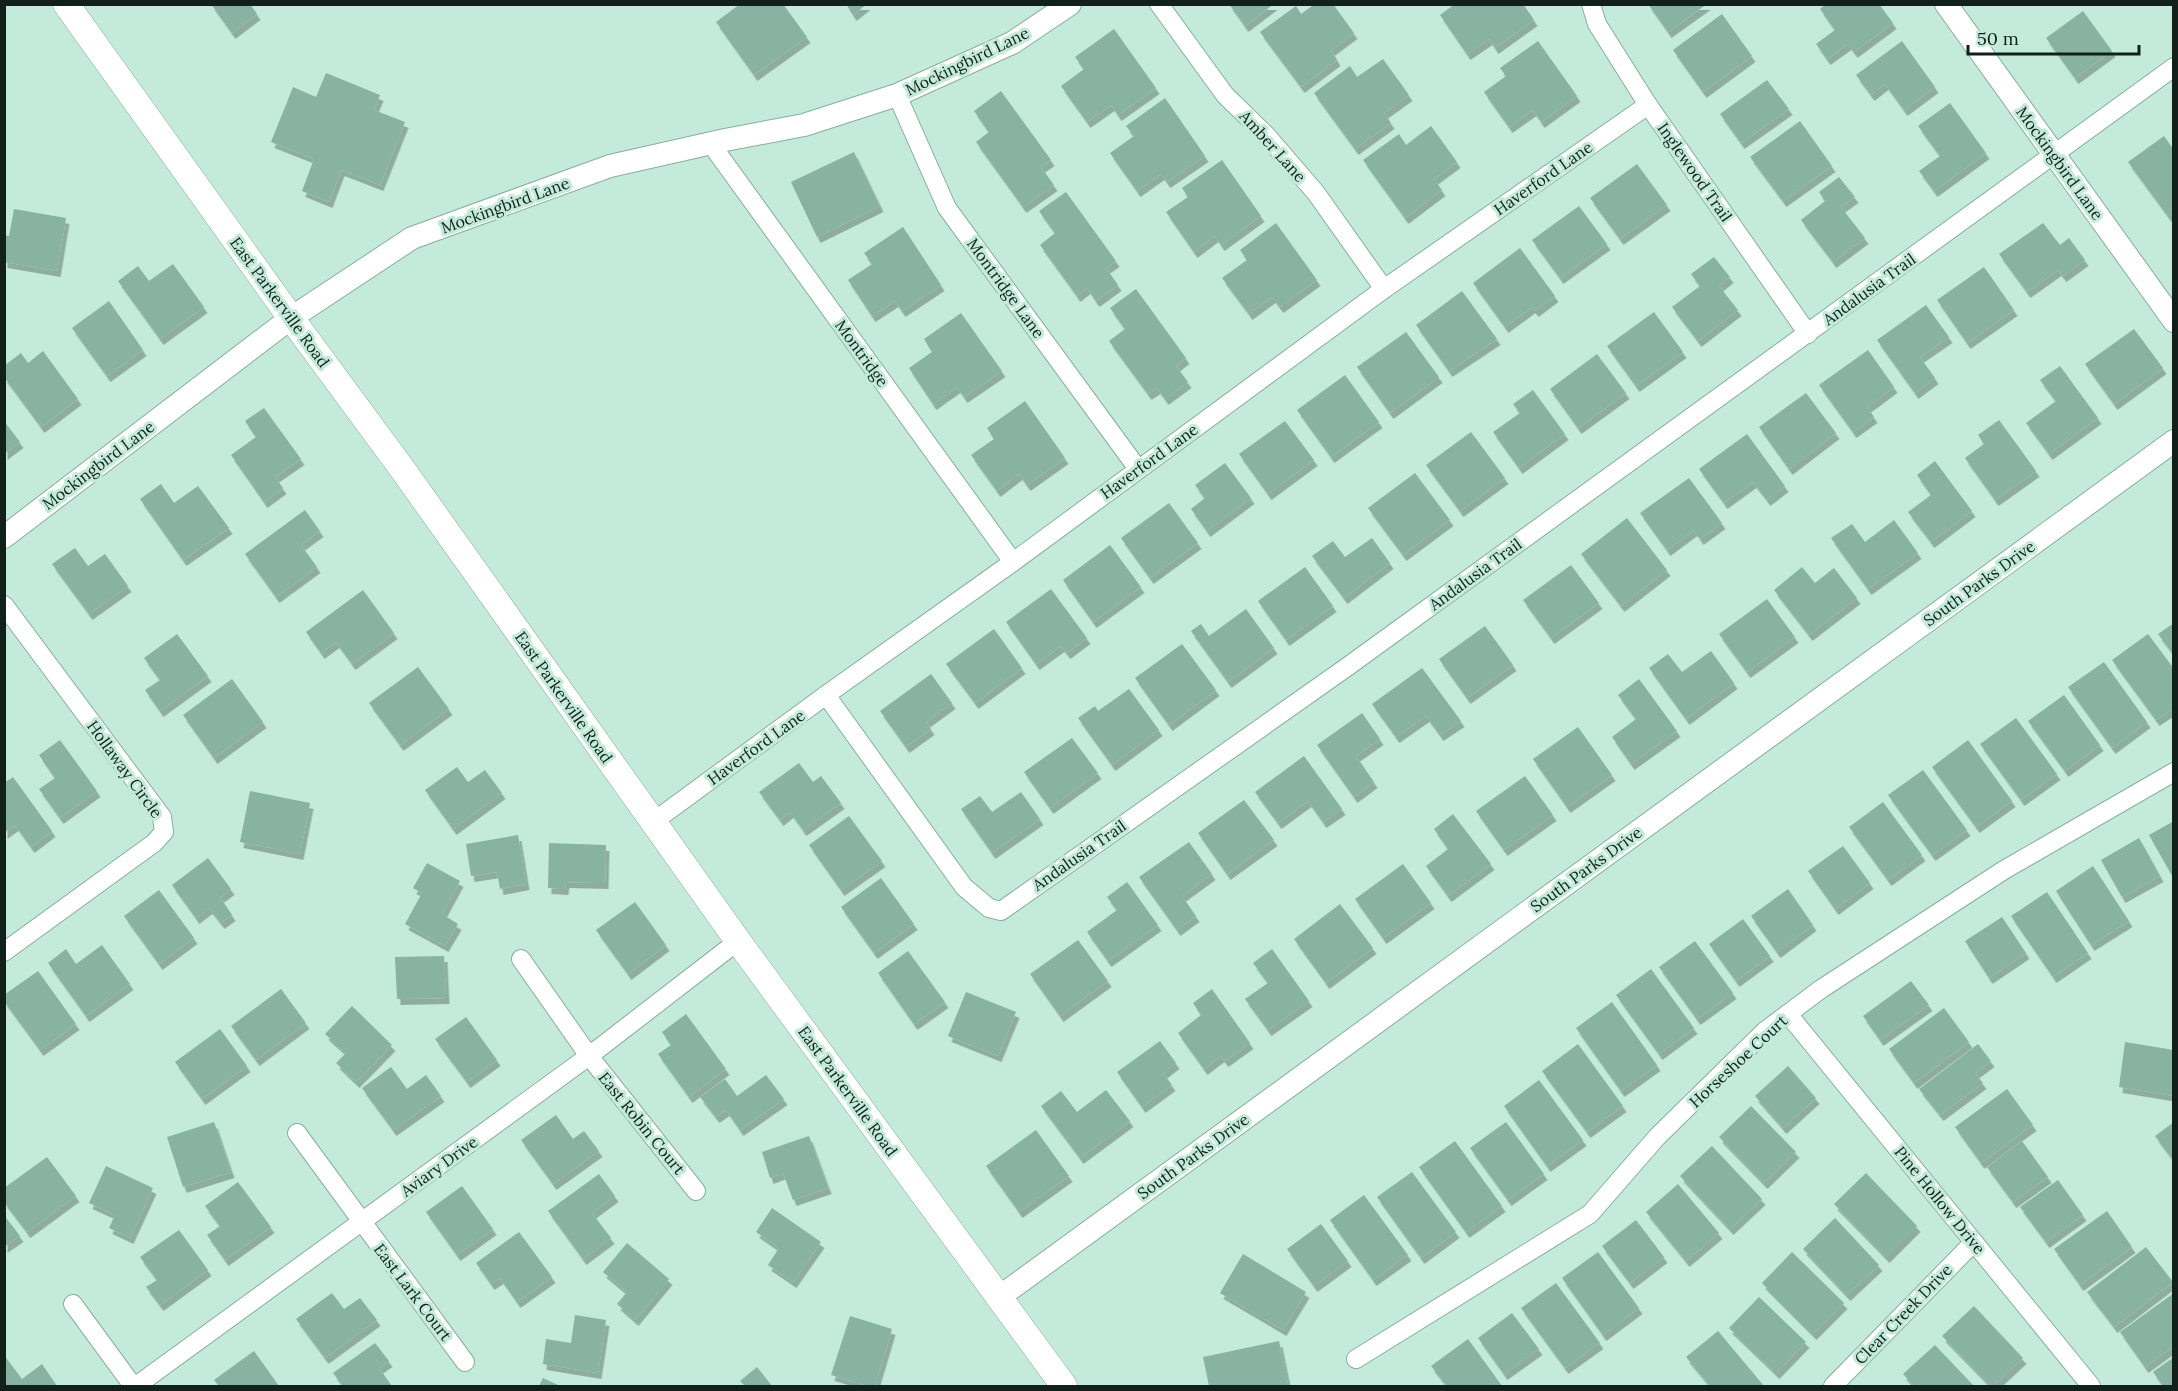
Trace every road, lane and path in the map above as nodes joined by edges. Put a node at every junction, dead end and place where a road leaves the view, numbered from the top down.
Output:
1 (66, 4) edge
2 (1070, 4) edge
3 (1159, 4) edge
4 (1591, 4) edge
5 (1946, 4) edge
6 (2174, 67) edge
7 (897, 95) junction
8 (1648, 105) junction
9 (711, 144) junction
10 (2053, 154) junction
11 (1384, 289) junction
12 (291, 318) junction
13 (2174, 321) edge
14 (1808, 334) junction
15 (2174, 441) edge
16 (1138, 469) junction
17 (4, 537) edge
18 (1013, 562) junction
19 (4, 605) edge
20 (826, 695) junction
21 (2174, 772) edge
22 (653, 822) junction
23 (738, 941) junction
24 (4, 952) edge
25 (521, 959) dead end
26 (1788, 1014) junction
27 (589, 1056) junction
28 (297, 1133) dead end
29 (696, 1191) dead end
30 (362, 1223) junction
31 (1974, 1242) junction
32 (998, 1298) junction
33 (73, 1304) dead end
34 (1356, 1359) dead end
35 (465, 1362) dead end
36 (135, 1386) edge
37 (1064, 1386) edge
38 (1833, 1386) edge
39 (2091, 1386) edge

1 - 12 main road, East Parkerville Road
2 - 7 street, Mockingbird Lane
3 - 11 street, Amber Lane
4 - 8 street, Inglewood Trail
5 - 10 street, Mockingbird Lane
6 - 10 street, Andalusia Trail
7 - 9 street, Mockingbird Lane
7 - 16 street, Montridge Lane
8 - 11 street, Haverford Lane
8 - 14 street, Inglewood Trail
9 - 12 street, Mockingbird Lane
9 - 18 street, Montridge
10 - 13 street, Mockingbird Lane
10 - 14 street, Andalusia Trail
11 - 16 street, Haverford Lane
12 - 17 street, Mockingbird Lane
12 - 22 main road, East Parkerville Road
14 - 20 street, Andalusia Trail
15 - 32 street, South Parks Drive
16 - 18 street, Haverford Lane
18 - 20 street, Haverford Lane
19 - 24 street, Hollaway Circle
20 - 22 street, Haverford Lane
21 - 26 street, Horseshoe Court
22 - 23 main road, East Parkerville Road
23 - 27 street, Aviary Drive
23 - 32 main road, East Parkerville Road
25 - 27 street, East Robin Court
26 - 31 street, Pine Hollow Drive
26 - 34 street, Horseshoe Court
27 - 29 street, East Robin Court
27 - 30 street, Aviary Drive
28 - 30 street, East Lark Court
30 - 35 street, East Lark Court
30 - 36 street, Aviary Drive
31 - 38 street, Clear Creek Drive
31 - 39 street, Pine Hollow Drive
32 - 37 main road, East Parkerville Road
33 - 36 street

